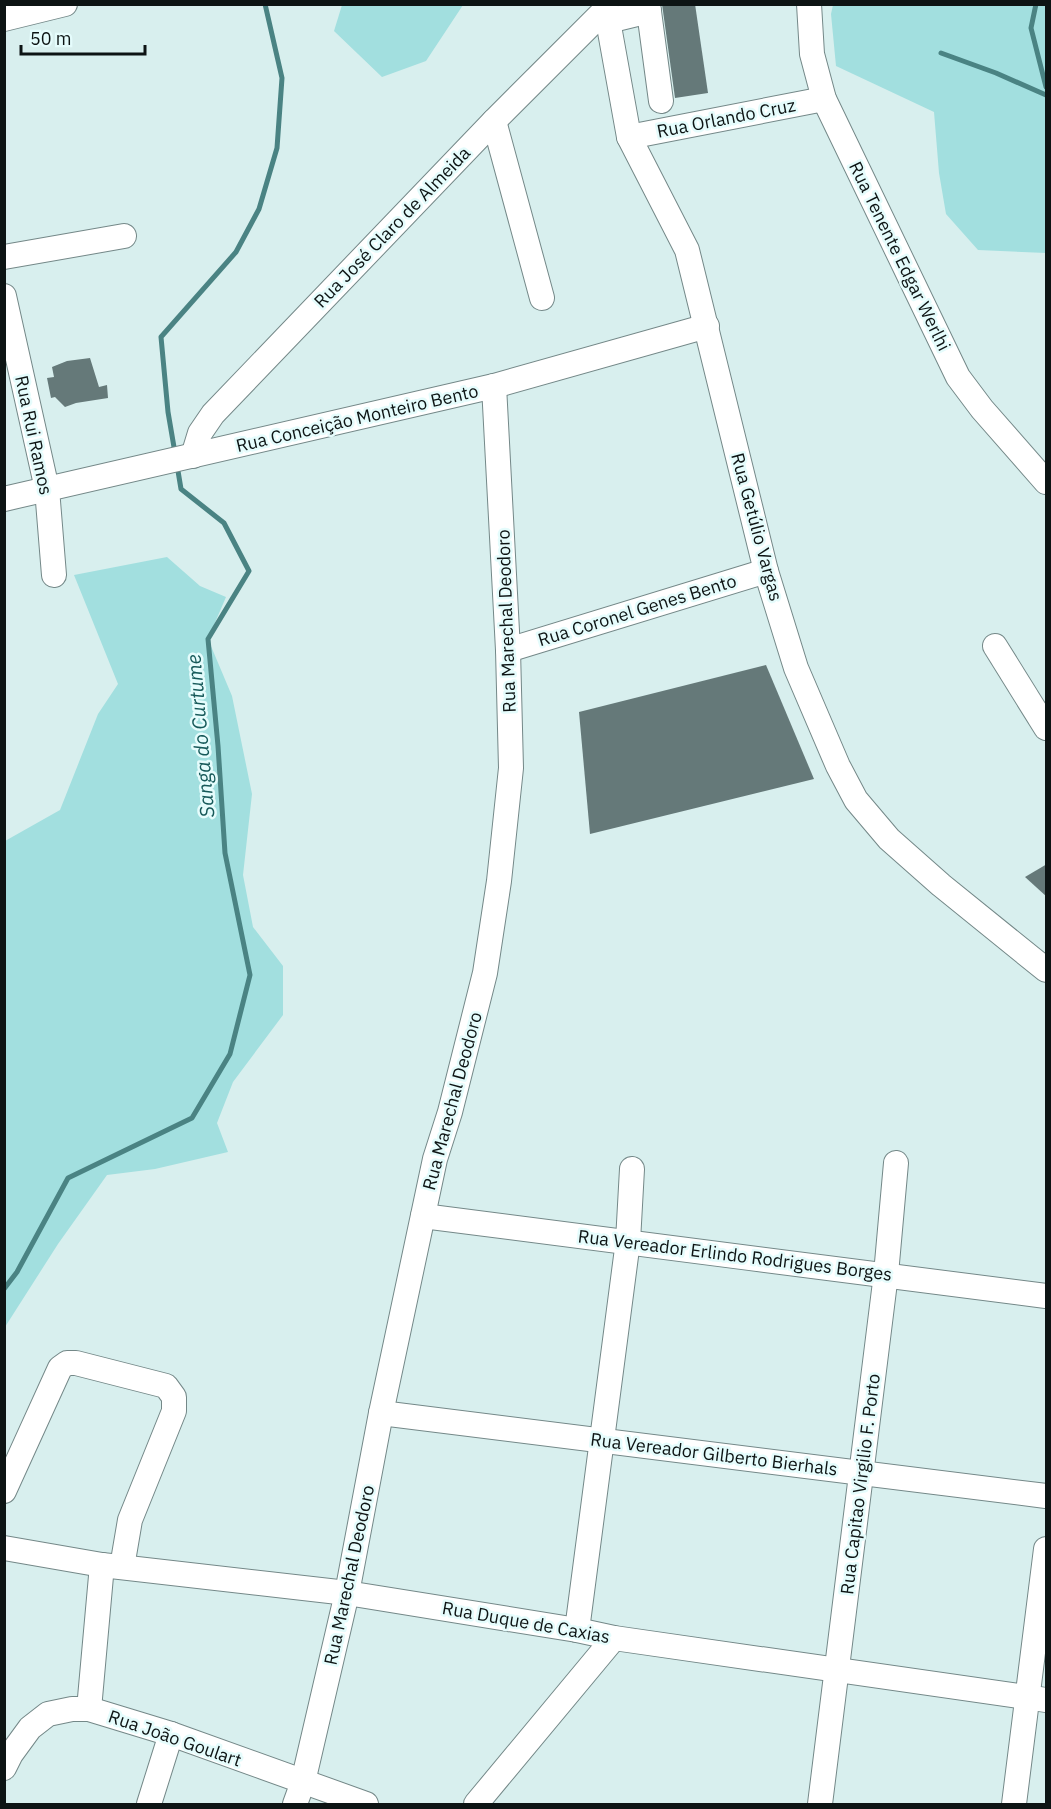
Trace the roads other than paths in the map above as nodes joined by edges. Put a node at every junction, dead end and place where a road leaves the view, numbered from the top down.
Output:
1 (65, 4) edge
2 (809, 4) edge
3 (648, 8) edge
4 (606, 11) edge
5 (4, 18) edge
6 (824, 99) junction
7 (661, 101) dead end
8 (494, 121) junction
9 (629, 137) junction
10 (124, 236) dead end
11 (4, 257) edge
12 (4, 296) edge
13 (542, 298) dead end
14 (707, 326) junction
15 (494, 386) junction
16 (189, 457) junction
17 (1047, 482) edge
18 (47, 489) junction
19 (4, 499) edge
20 (766, 571) junction
21 (54, 575) dead end
22 (995, 646) dead end
23 (508, 650) junction
24 (1047, 728) edge
25 (1047, 970) edge
26 (896, 1163) dead end
27 (632, 1169) dead end
28 (423, 1216) junction
29 (628, 1241) junction
30 (886, 1274) junction
31 (1047, 1296) edge
32 (381, 1413) junction
33 (603, 1440) junction
34 (862, 1474) junction
35 (4, 1491) edge
36 (1047, 1496) edge
37 (4, 1548) edge
38 (1047, 1549) edge
39 (112, 1566) junction
40 (347, 1593) junction
41 (577, 1630) junction
42 (614, 1638) junction
43 (837, 1670) junction
44 (1037, 1698) edge
45 (89, 1709) junction
46 (171, 1734) junction
47 (4, 1768) edge
48 (299, 1793) edge
49 (149, 1804) edge
50 (366, 1804) edge
51 (476, 1804) edge
52 (820, 1804) edge
53 (1014, 1804) edge

1 - 5 street
2 - 6 street, Rua Tenente Edgar Werlhi
3 - 4 street
3 - 7 street
4 - 8 street, Rua José Claro de Almeida
4 - 9 street, Rua Getúlio Vargas
6 - 9 street, Rua Orlando Cruz
6 - 17 street, Rua Tenente Edgar Werlhi
8 - 13 street
8 - 16 street, Rua José Claro de Almeida
9 - 14 street, Rua Getúlio Vargas
10 - 11 street
12 - 18 street, Rua Rui Ramos
14 - 15 street, Rua Conceição Monteiro Bento
14 - 20 street, Rua Getúlio Vargas
15 - 16 street, Rua Conceição Monteiro Bento
15 - 23 street, Rua Marechal Deodoro
16 - 18 street, Rua Conceição Monteiro Bento
18 - 19 street, Rua Conceição Monteiro Bento
18 - 21 street, Rua Rui Ramos
20 - 23 street, Rua Coronel Genes Bento
20 - 25 street, Rua Getúlio Vargas
22 - 24 street
23 - 28 street, Rua Marechal Deodoro
26 - 30 street, Rua Capitao Virgilio F. Porto
27 - 29 street
28 - 29 street, Rua Vereador Erlindo Rodrigues Borges
28 - 32 street, Rua Marechal Deodoro
29 - 30 street, Rua Vereador Erlindo Rodrigues Borges
29 - 33 street
30 - 31 street, Rua Vereador Erlindo Rodrigues Borges
30 - 34 street, Rua Capitao Virgilio F. Porto
32 - 33 street, Rua Vereador Gilberto Bierhals
32 - 40 street, Rua Marechal Deodoro
33 - 34 street, Rua Vereador Gilberto Bierhals
33 - 41 street
34 - 36 street, Rua Vereador Gilberto Bierhals
34 - 43 street, Rua Capitao Virgilio F. Porto
35 - 39 street
37 - 39 street, Rua Duque de Caxias
38 - 44 street
39 - 40 street, Rua Duque de Caxias
39 - 45 street
40 - 41 street, Rua Duque de Caxias
40 - 48 street, Rua Marechal Deodoro
41 - 42 street, Rua Duque de Caxias
42 - 43 street, Rua Duque de Caxias
42 - 51 street
43 - 44 street, Rua Duque de Caxias
43 - 52 street, Rua Capitao Virgilio F. Porto
44 - 53 street
45 - 46 street, Rua João Goulart
45 - 47 street, Rua João Goulart
46 - 48 street, Rua João Goulart
46 - 49 street
48 - 50 street, Rua João Goulart

